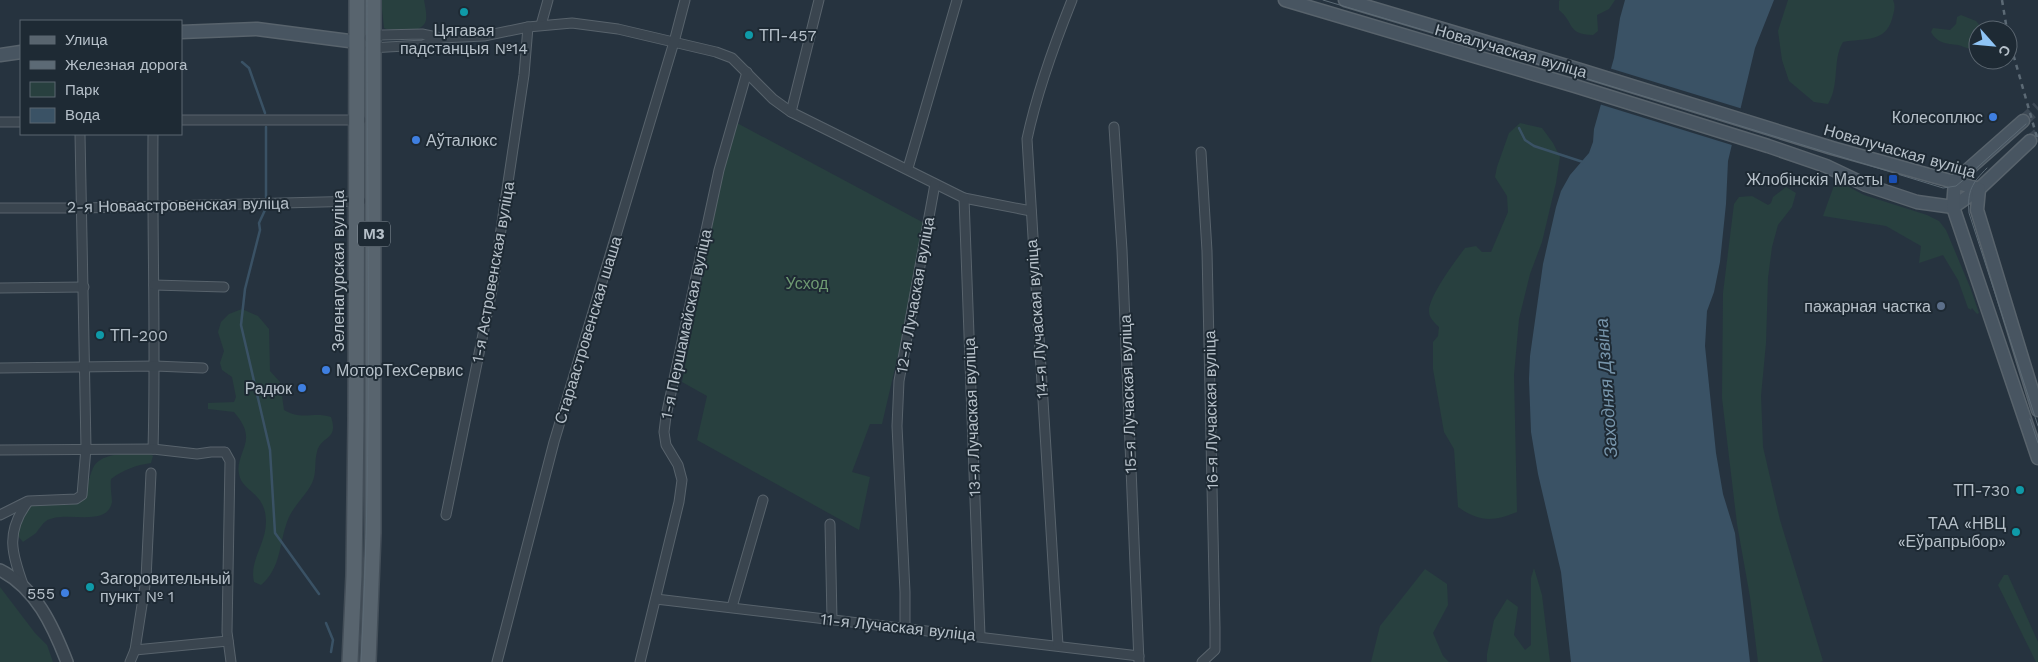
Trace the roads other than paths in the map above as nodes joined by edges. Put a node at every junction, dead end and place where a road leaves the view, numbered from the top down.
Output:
1 (357, 0) edge
2 (373, 0) edge
3 (548, 0) edge
4 (685, 0) edge
5 (819, 0) edge
6 (957, 0) edge
7 (1072, 0) edge
8 (1285, 0) edge
9 (1349, 1) edge
10 (1348, 20) junction
11 (541, 25) junction
12 (528, 27) junction
13 (182, 32) edge
14 (357, 42) junction
15 (674, 42) junction
16 (373, 43) junction
17 (20, 52) edge
18 (0, 55) edge
19 (747, 72) junction
20 (790, 112) junction
21 (182, 120) edge
22 (356, 120) junction
23 (373, 120) junction
24 (2023, 121) tunnel mouth
25 (0, 122) edge
26 (20, 122) edge
27 (1114, 126) dead end
28 (80, 135) edge
29 (153, 135) edge
30 (2030, 141) tunnel mouth
31 (355, 152) junction
32 (373, 152) junction
33 (1201, 152) dead end
34 (908, 168) junction
35 (1955, 182) junction
36 (935, 184) junction
37 (1979, 189) junction
38 (964, 198) junction
39 (374, 200) junction
40 (356, 201) junction
41 (152, 206) junction
42 (1953, 207) junction
43 (0, 208) edge
44 (82, 208) junction
45 (1031, 211) junction
46 (154, 285) junction
47 (224, 287) dead end
48 (0, 288) edge
49 (84, 288) junction
50 (2008, 314) junction
51 (1992, 321) junction
52 (85, 366) junction
53 (155, 366) junction
54 (0, 368) edge
55 (203, 368) dead end
56 (2038, 410) edge
57 (356, 420) junction
58 (373, 420) junction
59 (86, 448) junction
60 (153, 449) junction
61 (0, 450) edge
62 (2038, 458) edge
63 (151, 473) dead end
64 (763, 500) dead end
65 (28, 501) junction
66 (0, 515) edge
67 (446, 515) dead end
68 (830, 524) dead end
69 (0, 570) edge
70 (24, 587) junction
71 (656, 599) junction
72 (732, 607) junction
73 (832, 620) junction
74 (905, 628) junction
75 (980, 636) junction
76 (228, 641) junction
77 (1058, 645) junction
78 (135, 650) junction
79 (1139, 659) edge
80 (67, 662) edge
81 (130, 662) edge
82 (231, 662) edge
83 (350, 662) edge
84 (368, 662) edge
85 (497, 662) edge
86 (640, 662) edge
87 (1202, 662) edge

1 - 14 main road, Зеленагурская вуліца / М3
2 - 16 main road, М3
3 - 11 street
4 - 15 street, Стараастровенская шаша
5 - 20 street
6 - 34 street
7 - 45 street, 14-я Лучаская вуліца
8 - 10 main road, Новалучаская вуліца
9 - 10 street
9 - 35 main road, Новалучаская вуліца
10 - 42 main road, Новалучаская вуліца
11 - 12 street
11 - 15 street
12 - 16 street
12 - 67 street, 1-я Астровенская вуліца
13 - 14 main road
14 - 16 street
14 - 22 main road, Зеленагурская вуліца / М3
15 - 19 street
15 - 85 street, Стараастровенская шаша
16 - 23 main road, М3
17 - 18 main road
19 - 20 street
19 - 71 street, 1-я Першамайская вуліца
20 - 34 street
21 - 22 street
22 - 23 street
22 - 31 main road, Зеленагурская вуліца / М3
23 - 32 main road, М3
24 - 35 main road
25 - 26 street
27 - 79 street, 15-я Лучаская вуліца
28 - 44 street
29 - 41 street
30 - 37 main road
31 - 32 street
31 - 40 main road, Зеленагурская вуліца / М3
32 - 39 main road, М3
33 - 87 street, 16-я Лучаская вуліца
34 - 36 street
35 - 37 main road, Новалучаская вуліца
35 - 42 main road
36 - 38 street
36 - 74 street, 12-я Лучаская вуліца
37 - 42 main road, Новалучаская вуліца
37 - 50 main road
38 - 45 street
38 - 75 street, 13-я Лучаская вуліца
39 - 40 street, 2-я Новаастровенская вуліца
39 - 58 main road, М3
40 - 41 street, 2-я Новаастровенская вуліца
40 - 57 main road, Зеленагурская вуліца / М3
41 - 44 street, 2-я Новаастровенская вуліца
41 - 46 street
42 - 51 main road
43 - 44 street, 2-я Новаастровенская вуліца
44 - 49 street
45 - 77 street, 14-я Лучаская вуліца
46 - 47 street
46 - 53 street
48 - 49 street
49 - 52 street
50 - 51 street
50 - 56 main road
51 - 62 main road
52 - 53 street
52 - 54 street
52 - 59 street
53 - 55 street
53 - 60 street
57 - 58 street
57 - 83 main road, Зеленагурская вуліца / М3
58 - 84 main road, М3
59 - 60 street
59 - 61 street
59 - 65 street
60 - 76 street
63 - 78 street
64 - 72 street
65 - 66 street
65 - 70 street
68 - 73 street
69 - 70 street
70 - 80 street
71 - 72 street, 11-я Лучаская вуліца
71 - 86 street, 1-я Першамайская вуліца
72 - 73 street, 11-я Лучаская вуліца
73 - 74 street, 11-я Лучаская вуліца
74 - 75 street, 11-я Лучаская вуліца
75 - 77 street, 11-я Лучаская вуліца
76 - 78 street
76 - 82 street
77 - 79 street, 11-я Лучаская вуліца
78 - 81 street

